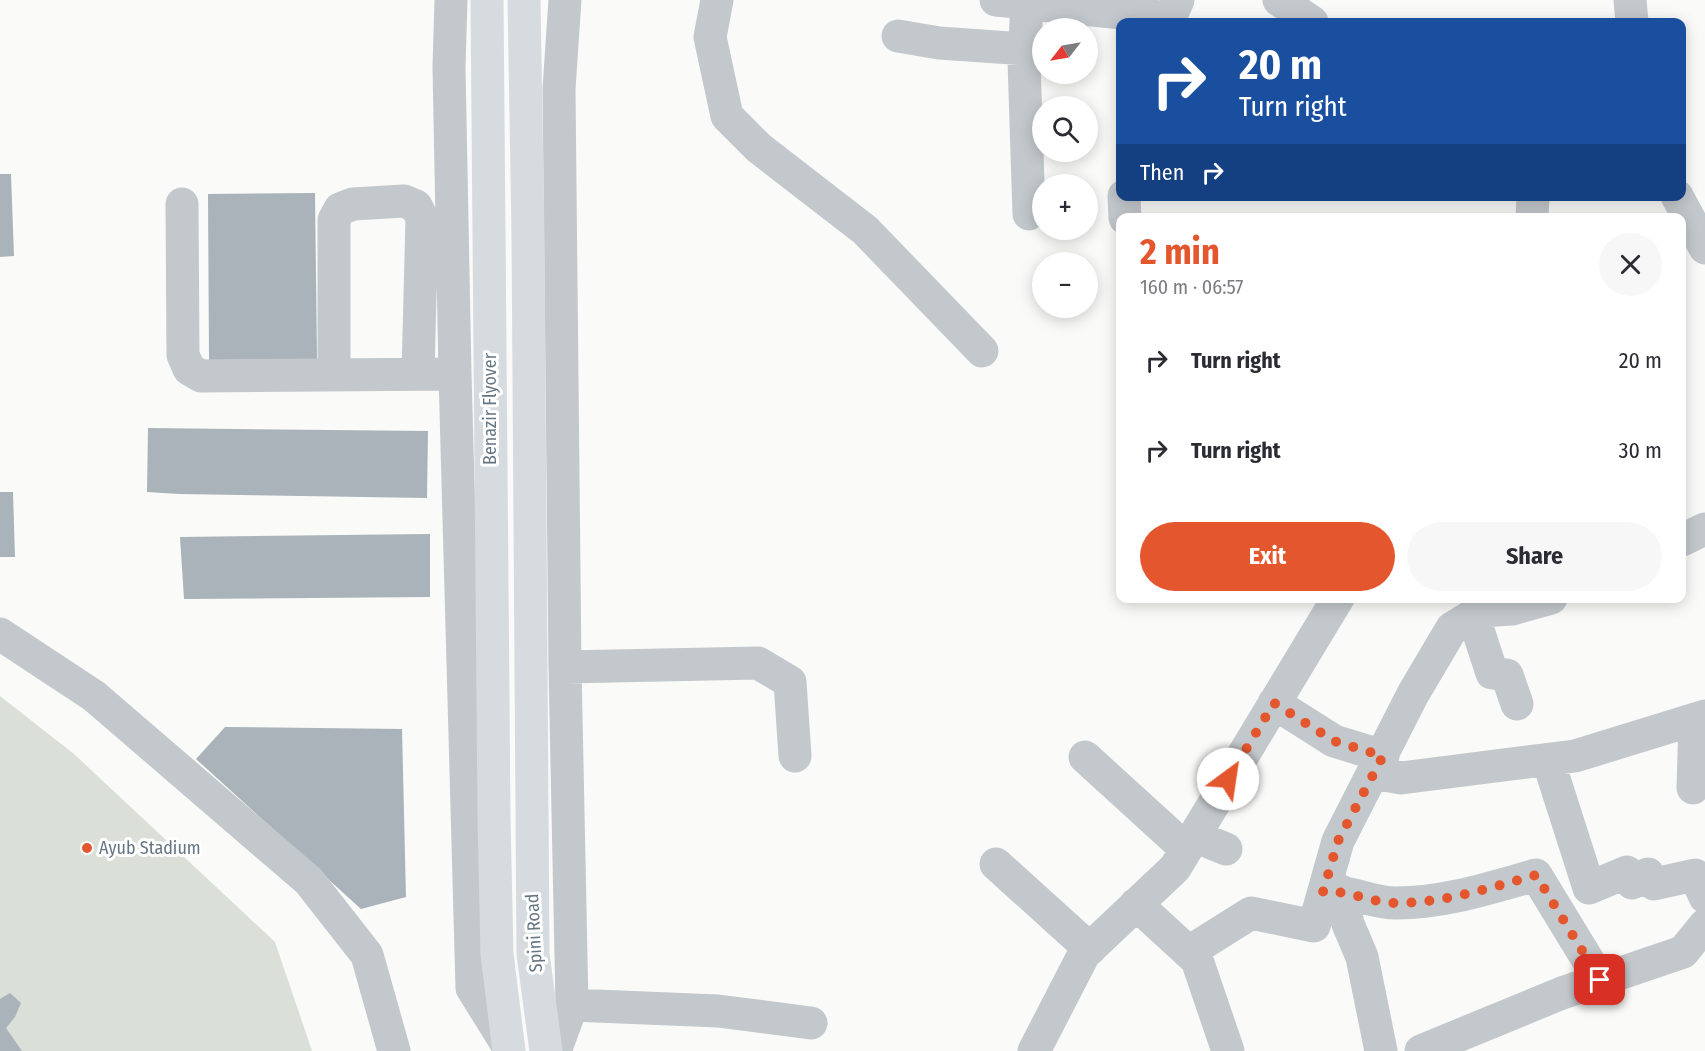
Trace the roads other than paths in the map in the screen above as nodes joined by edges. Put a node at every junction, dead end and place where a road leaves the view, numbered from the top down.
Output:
1 (451, 0) edge
2 (487, 0) edge
3 (524, 0) edge
4 (566, 0) edge
5 (717, 0) edge
6 (1178, 0) edge
7 (1279, 0) edge
8 (1630, 0) edge
9 (1011, 2) edge
10 (1137, 18) edge
11 (1306, 18) edge
12 (1632, 18) edge
13 (898, 36) dead end
14 (1030, 57) edge
15 (1680, 201) edge
16 (182, 204) dead end
17 (1029, 214) dead end
18 (1705, 248) edge
19 (982, 351) dead end
20 (418, 374) junction
21 (455, 374) junction
22 (334, 375) junction
23 (1705, 529) edge
24 (1686, 538) edge
25 (1335, 603) edge
26 (1533, 603) edge
27 (1477, 608) edge
28 (0, 634) edge
29 (565, 667) junction
30 (1274, 703) junction
31 (1517, 704) dead end
32 (1700, 717) edge
33 (795, 756) dead end
34 (1085, 757) dead end
35 (1548, 760) junction
36 (1379, 764) junction
37 (1693, 788) dead end
38 (494, 818) joint
39 (1190, 843) junction
40 (1226, 849) dead end
41 (996, 864) dead end
42 (1332, 892) junction
43 (1705, 897) edge
44 (1136, 904) junction
45 (1705, 925) edge
46 (1090, 949) junction
47 (1189, 952) junction
48 (1600, 980) junction
49 (572, 1005) junction
50 (811, 1023) dead end
51 (508, 1049) edge
52 (394, 1051) edge
53 (546, 1051) edge
54 (555, 1051) edge
55 (1034, 1051) edge
56 (1228, 1051) edge
57 (1381, 1051) edge
58 (1420, 1051) edge

1 - 21 street
2 - 38 main road, Benazir Flyover
3 - 53 main road, Spini Road
4 - 29 street
5 - 19 street
6 - 10 street
7 - 11 street
8 - 12 street
9 - 10 street
9 - 14 street
13 - 14 street
14 - 17 street
15 - 18 street
16 - 22 street
20 - 21 street
20 - 22 street
20 - 22 street
21 - 51 street
23 - 24 street
25 - 30 street
26 - 27 street
27 - 31 street
27 - 36 street
28 - 52 street
29 - 33 street
29 - 49 street
30 - 36 street
30 - 39 street
32 - 35 street
32 - 37 street
34 - 39 street
35 - 36 street
35 - 43 street
36 - 42 street
38 - 51 main road, Spini Road
39 - 40 street
39 - 44 street
41 - 46 street
42 - 47 street
42 - 48 street
42 - 57 street
44 - 46 street
44 - 47 street
45 - 48 street
46 - 55 street
47 - 56 street
48 - 58 street
49 - 50 street
49 - 54 street

